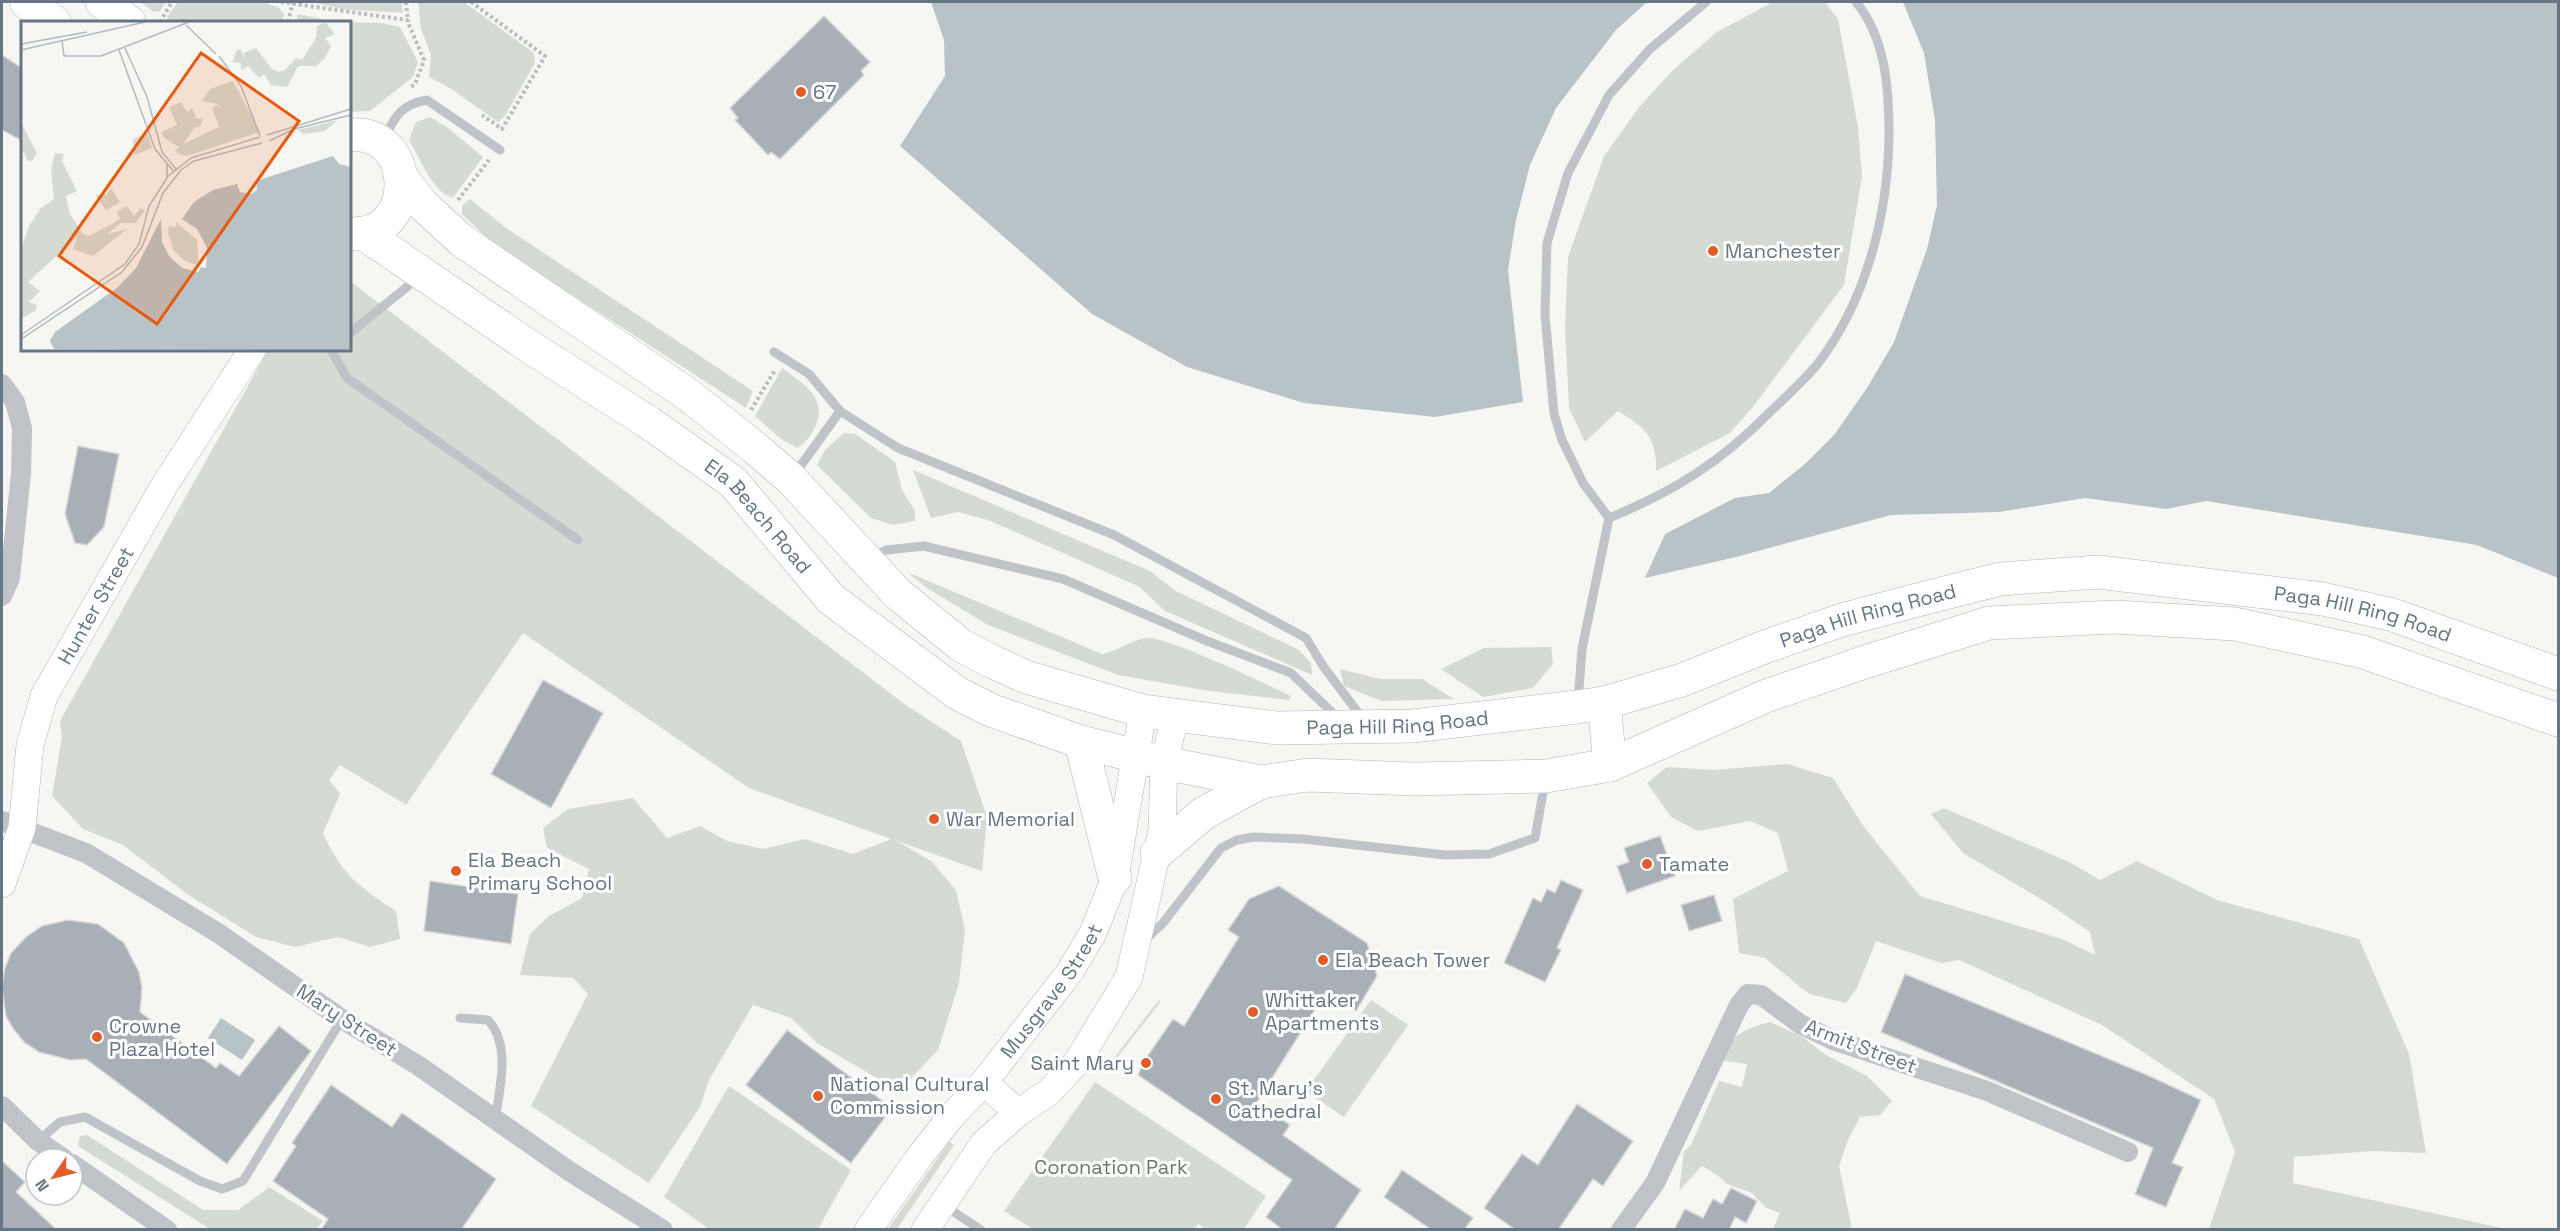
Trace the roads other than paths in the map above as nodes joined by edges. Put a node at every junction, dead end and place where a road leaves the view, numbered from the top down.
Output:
1 (26, 2) edge
2 (102, 2) edge
3 (1706, 2) edge
4 (1856, 2) edge
5 (53, 21) edge
6 (128, 21) edge
7 (351, 135) edge
8 (381, 143) junction
9 (496, 153) road end
10 (402, 178) junction
11 (355, 235) edge
12 (423, 274) junction
13 (351, 332) edge
14 (251, 351) edge
15 (332, 351) edge
16 (774, 352) dead end
17 (2, 384) edge
18 (840, 411) junction
19 (791, 479) junction
20 (1609, 518) junction
21 (578, 540) dead end
22 (867, 560) junction
23 (2, 596) edge
24 (2559, 674) edge
25 (1590, 705) junction
26 (1143, 711) junction
27 (1175, 717) junction
28 (2559, 720) edge
29 (1359, 728) junction
30 (1081, 742) junction
31 (1150, 759) junction
32 (1610, 765) junction
33 (1546, 776) junction
34 (1273, 780) junction
35 (12, 825) edge
36 (1157, 853) junction
37 (1115, 878) junction
38 (2, 884) edge
39 (1136, 948) junction
40 (460, 1018) dead end
41 (342, 1019) junction
42 (984, 1082) junction
43 (2, 1107) edge
44 (1018, 1113) junction
45 (495, 1119) junction
46 (38, 1141) junction
47 (47, 1147) edge
48 (2128, 1152) dead end
49 (84, 1172) edge
50 (954, 1212) dead end
51 (167, 1230) edge
52 (663, 1230) edge
53 (868, 1230) edge
54 (925, 1230) edge
55 (981, 1230) edge
56 (1621, 1230) edge

1 - 5 highway
2 - 6 highway
3 - 20 lane
4 - 20 lane
7 - 8 highway
8 - 9 lane
8 - 10 highway
10 - 11 highway
10 - 19 highway
11 - 12 highway, Ela Beach Road
12 - 13 lane
12 - 30 highway, Ela Beach Road
14 - 35 street, Hunter Street
15 - 21 lane
16 - 18 lane
17 - 23 street
18 - 19 lane
18 - 29 lane
19 - 22 highway
20 - 25 lane
22 - 26 highway
22 - 29 lane
24 - 25 highway, Paga Hill Ring Road
25 - 29 highway, Paga Hill Ring Road
25 - 32 highway
26 - 27 highway
26 - 31 street, Musgrave Street
27 - 29 highway, Paga Hill Ring Road
27 - 31 street, Musgrave Street
28 - 32 highway, Paga Hill Ring Road
30 - 31 highway, Ela Beach Road
30 - 37 highway
31 - 34 highway, Paga Hill Ring Road
31 - 36 street, Musgrave Street
31 - 37 street, Musgrave Street
32 - 33 highway, Paga Hill Ring Road
33 - 34 highway, Paga Hill Ring Road
33 - 39 lane
34 - 36 highway
35 - 38 street, Hunter Street
35 - 41 street, Mary Street
36 - 39 street, Musgrave Street
37 - 42 street, Musgrave Street
39 - 44 street, Musgrave Street
40 - 45 lane
41 - 45 street, Mary Street
41 - 46 lane
42 - 44 street
42 - 53 street, Musgrave Street
43 - 46 street
44 - 54 street, Musgrave Street
45 - 52 street, Mary Street
46 - 47 street
48 - 56 street, Armit Street
49 - 51 street
50 - 55 lane

